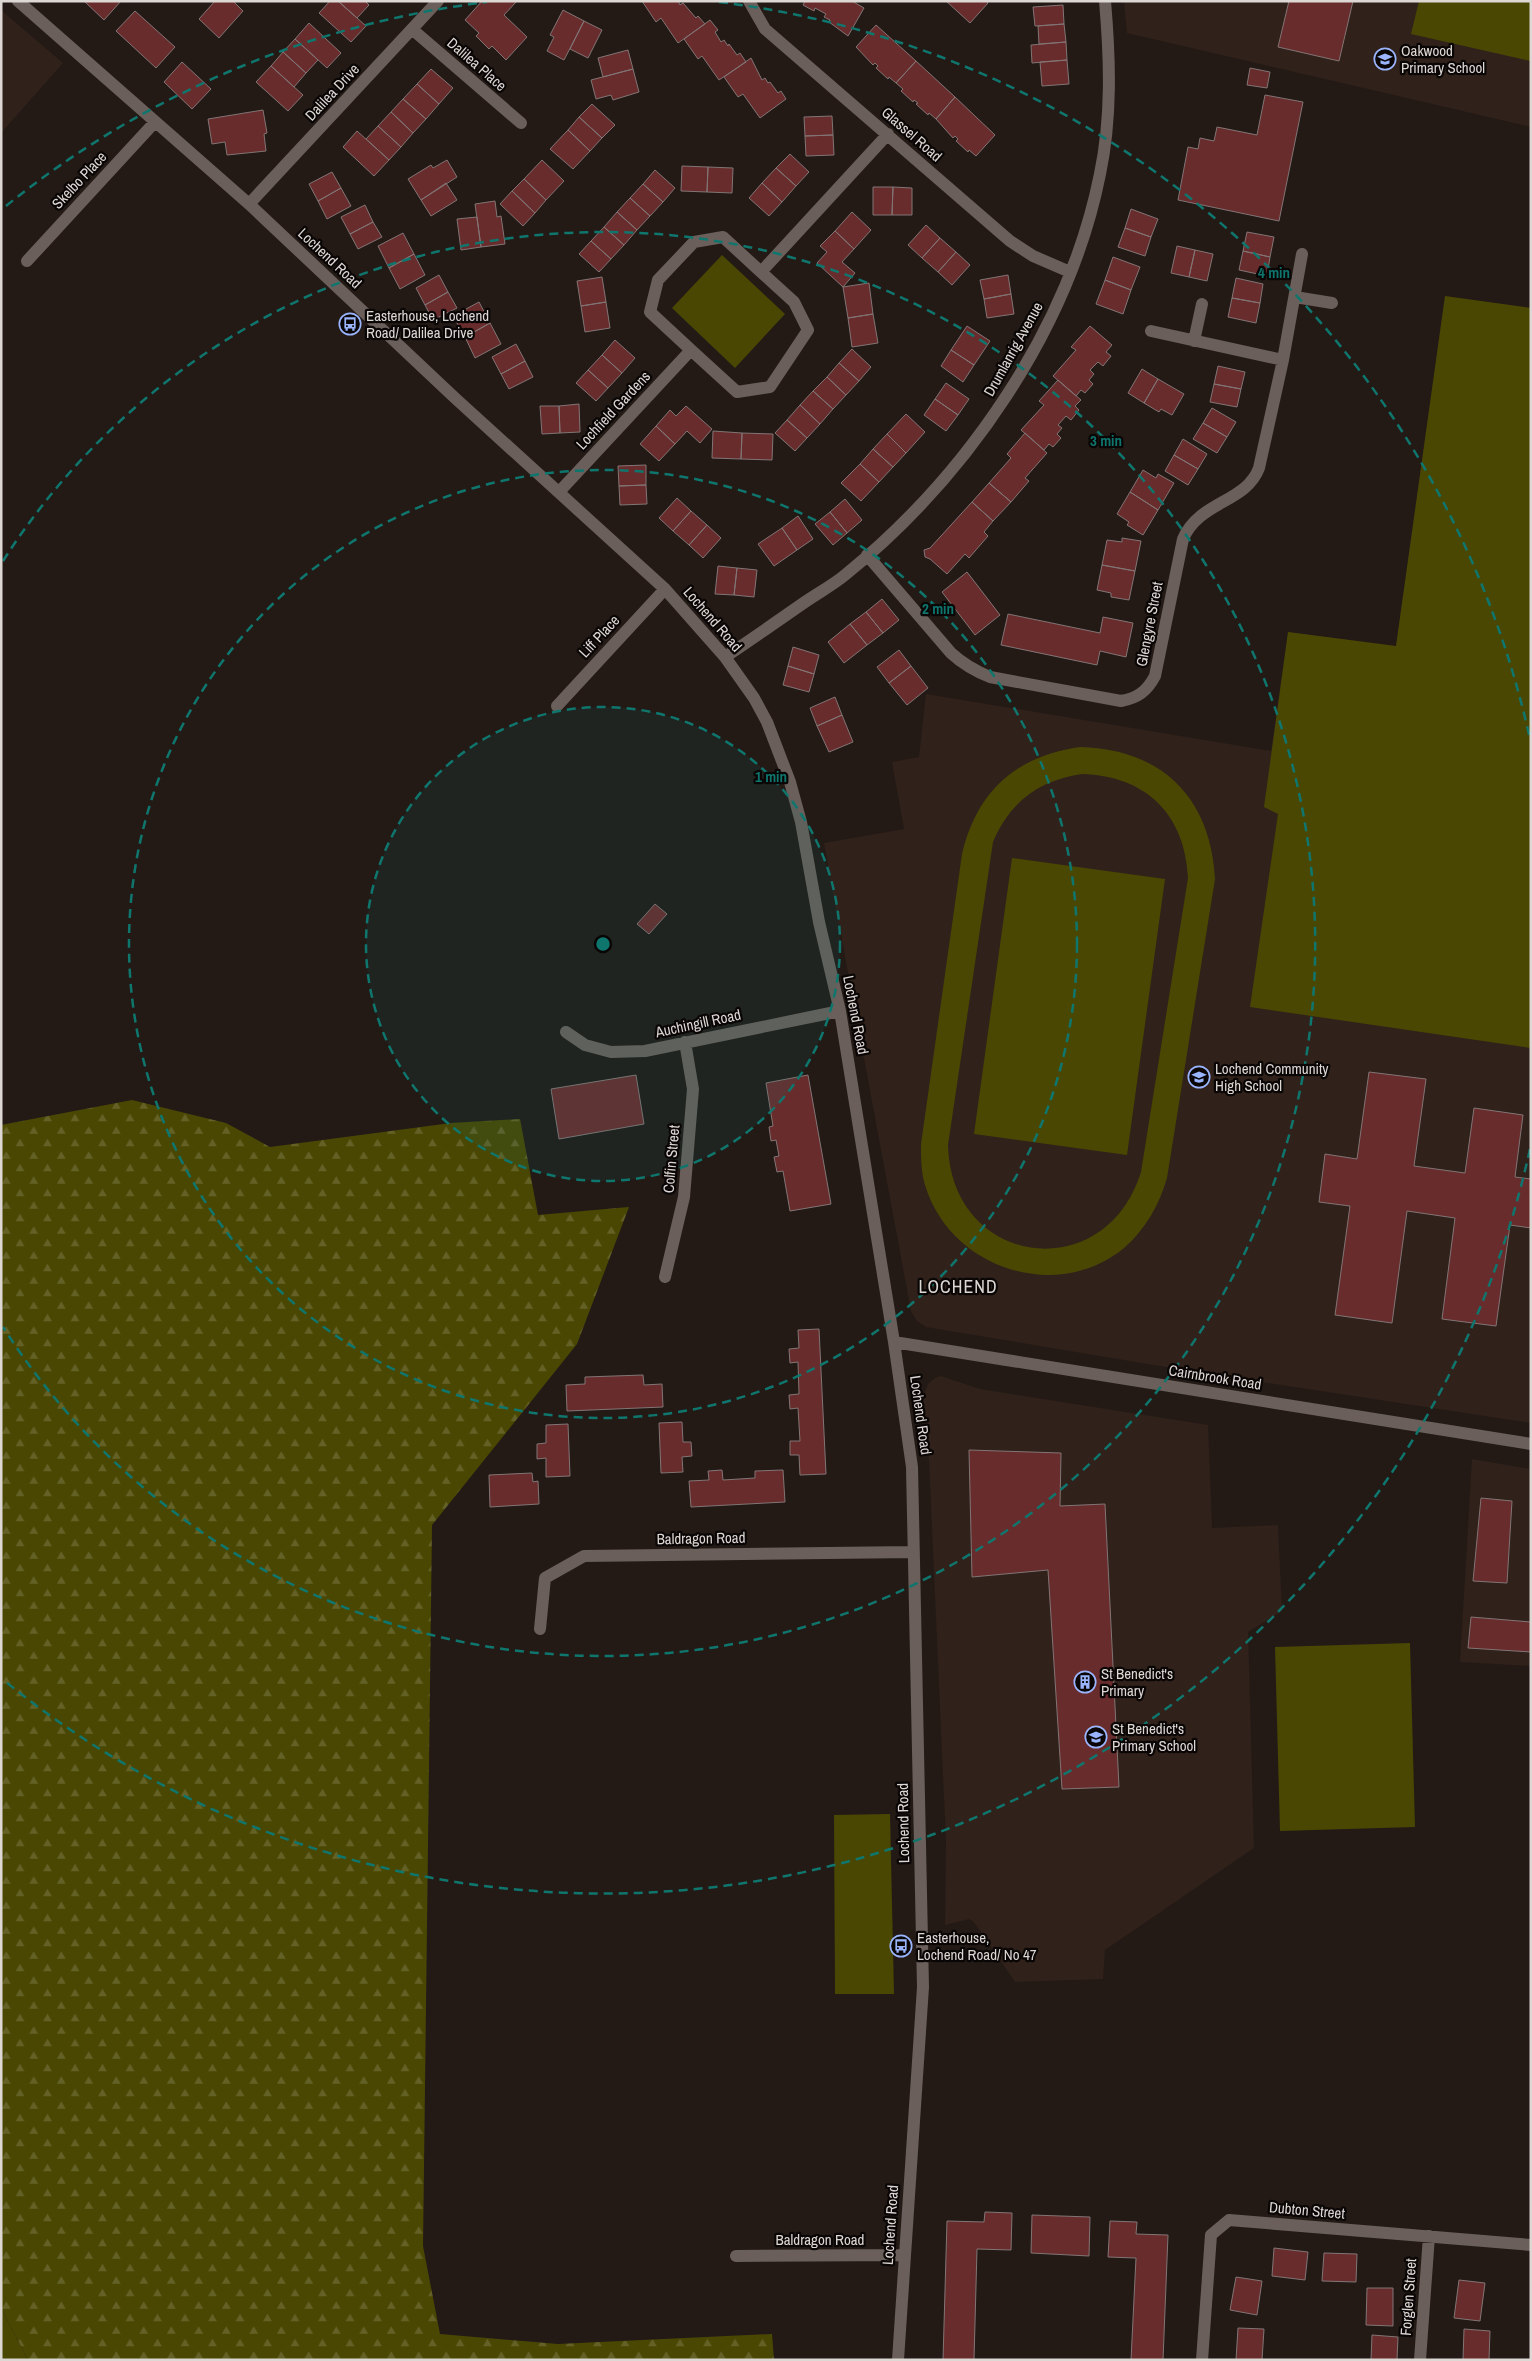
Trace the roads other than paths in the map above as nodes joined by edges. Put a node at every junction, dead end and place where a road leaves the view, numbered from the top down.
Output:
1 (18, 1) edge
2 (438, 1) edge
3 (749, 1) edge
4 (1105, 1) edge
5 (413, 30) junction
6 (155, 122) junction
7 (521, 123) dead end
8 (888, 134) junction
9 (249, 204) junction
10 (1302, 254) dead end
11 (27, 260) dead end
12 (760, 272) junction
13 (1070, 272) junction
14 (1295, 297) junction
15 (1202, 304) dead end
16 (1332, 304) dead end
17 (1151, 331) dead end
18 (1194, 340) junction
19 (691, 350) junction
20 (1283, 360) junction
21 (559, 492) junction
22 (867, 555) junction
23 (665, 588) junction
24 (725, 657) junction
25 (557, 706) dead end
26 (840, 1011) junction
27 (566, 1032) dead end
28 (685, 1042) junction
29 (665, 1277) dead end
30 (894, 1342) junction
31 (1531, 1444) edge
32 (914, 1552) junction
33 (540, 1629) dead end
34 (1429, 2236) junction
35 (1531, 2245) edge
36 (904, 2255) junction
37 (736, 2256) dead end
38 (898, 2360) edge
39 (1202, 2360) edge
40 (1420, 2360) edge

1 - 6 street, Lochend Road
2 - 5 street, Dalilea Drive
3 - 8 street, Glassel Road
4 - 13 street, Drumlanrig Avenue
5 - 7 street, Dalilea Place
5 - 9 street, Dalilea Drive
6 - 9 street, Lochend Road
6 - 11 street, Skelbo Place
8 - 12 street
8 - 13 street, Glassel Road
9 - 21 street, Lochend Road
10 - 14 street, Glengyre Street
12 - 19 street
12 - 19 street
13 - 22 street, Drumlanrig Avenue
14 - 16 street
14 - 20 street, Glengyre Street
15 - 18 street
17 - 18 street
18 - 20 street
19 - 21 street, Lochfield Gardens
20 - 22 street, Glengyre Street
21 - 23 street, Lochend Road
22 - 24 street, Drumlanrig Avenue
23 - 24 street, Lochend Road
23 - 25 street, Liff Place
24 - 26 street, Lochend Road
26 - 28 street, Auchingill Road
26 - 30 street, Lochend Road
27 - 28 street, Auchingill Road
28 - 29 street, Colfin Street
30 - 31 street, Cairnbrook Road
30 - 32 street, Lochend Road
32 - 33 street, Baldragon Road
32 - 36 street, Lochend Road
34 - 35 street, Dubton Street
34 - 39 street, Dubton Street
34 - 40 street, Forglen Street
36 - 37 street, Baldragon Road
36 - 38 street, Lochend Road

